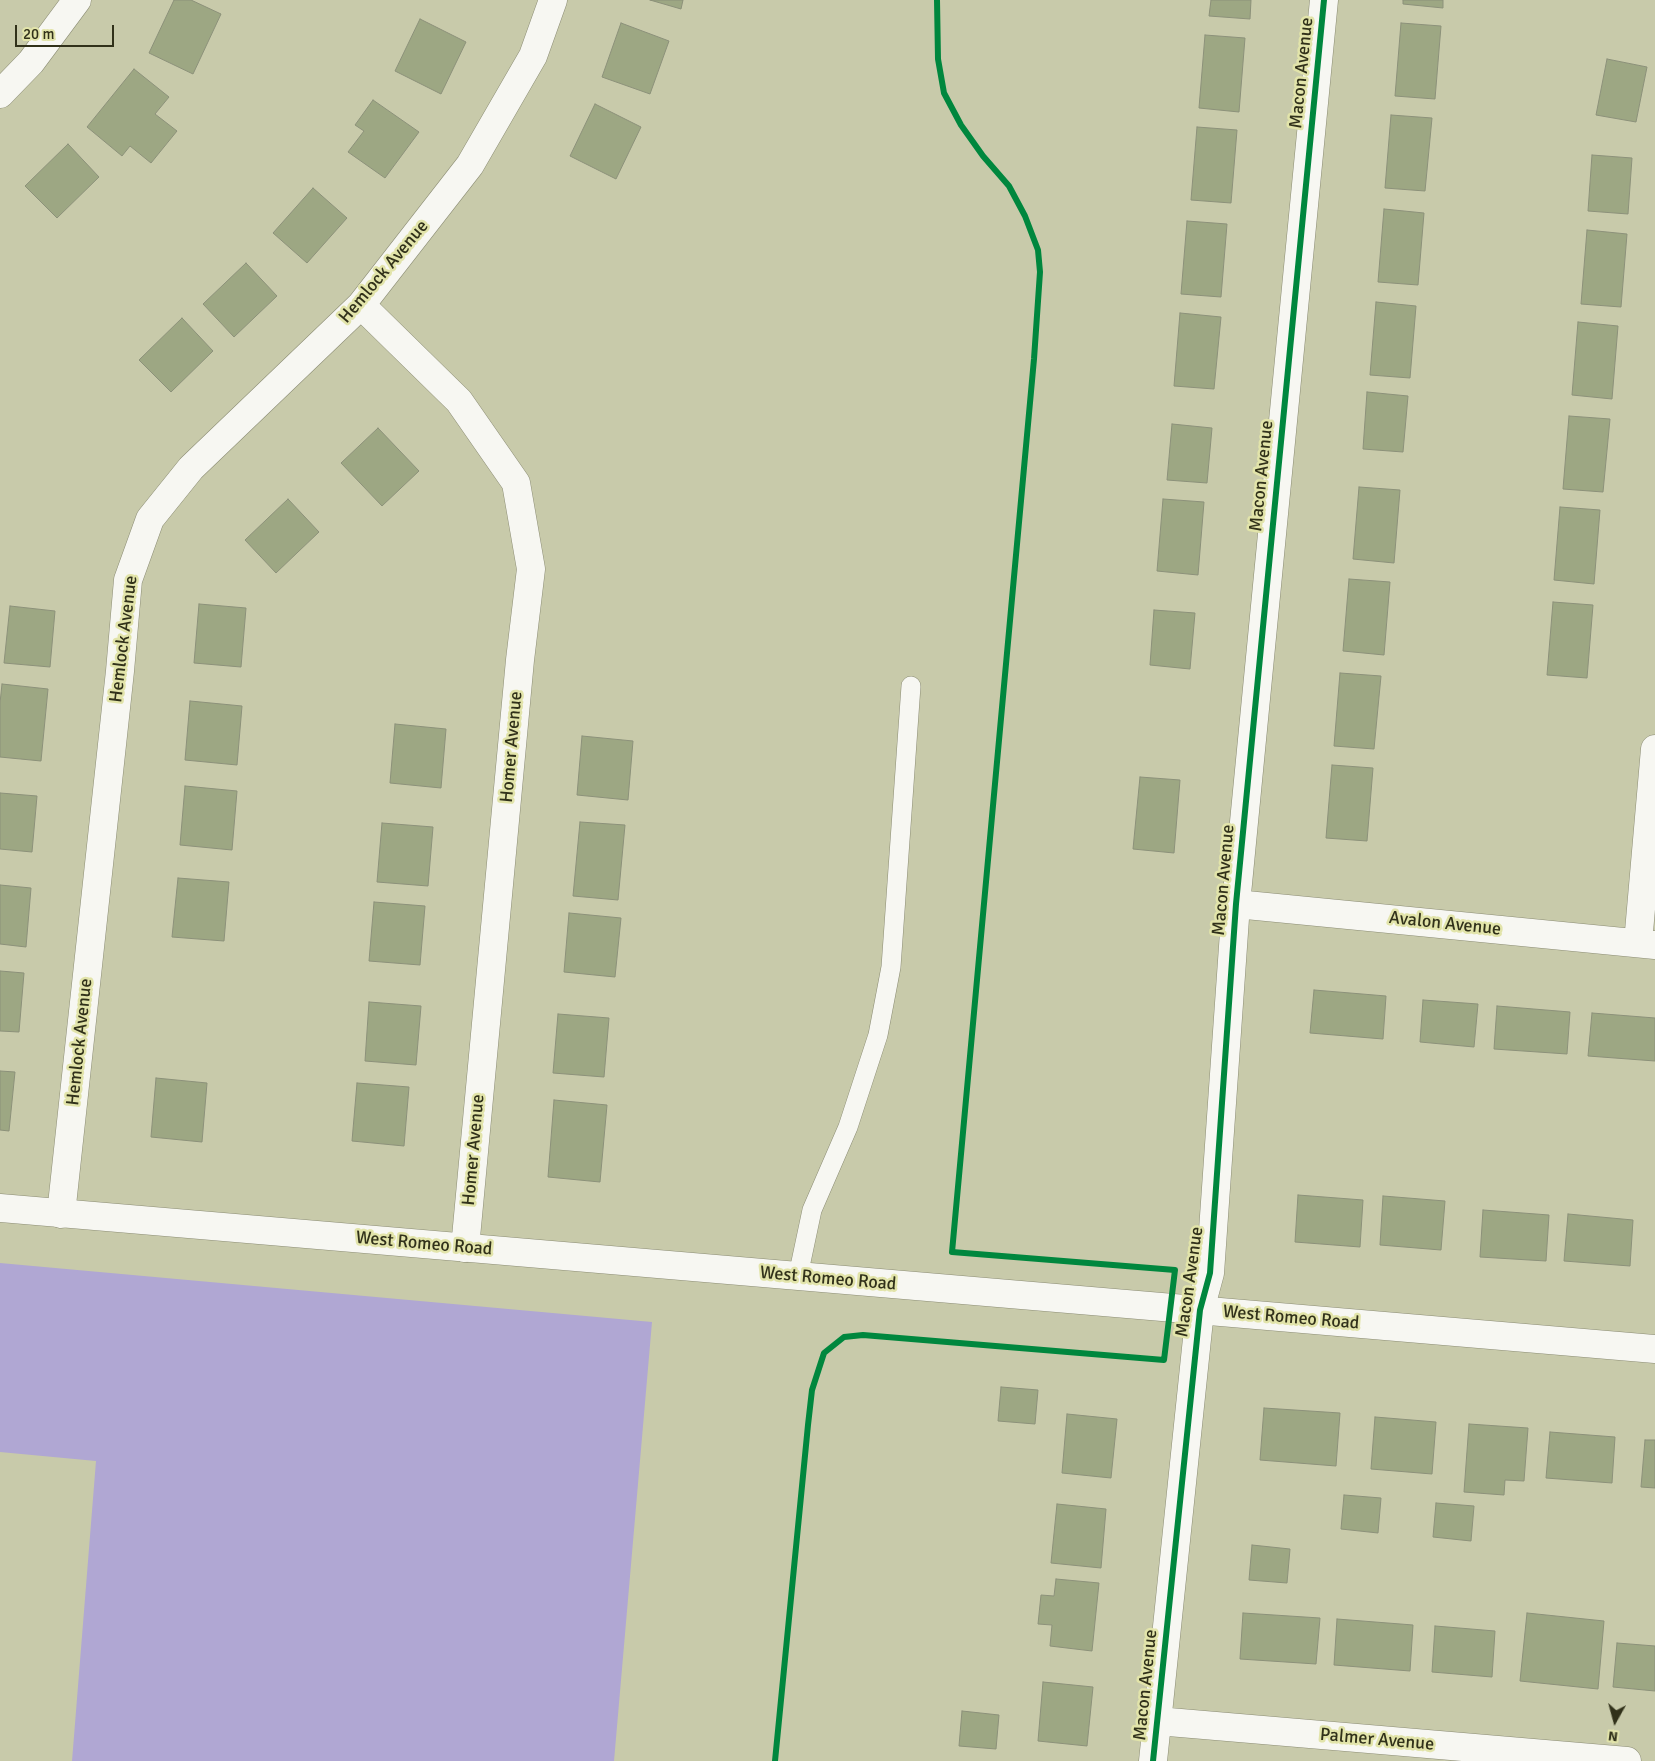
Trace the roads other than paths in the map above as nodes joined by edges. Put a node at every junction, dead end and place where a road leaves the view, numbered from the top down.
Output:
1 (77, 0) edge
2 (553, 0) edge
3 (1324, 0) edge
4 (0, 94) edge
5 (361, 305) junction
6 (911, 686) dead end
7 (1655, 749) edge
8 (1236, 904) junction
9 (1646, 944) edge
10 (0, 1208) edge
11 (61, 1214) junction
12 (465, 1248) junction
13 (798, 1276) junction
14 (1200, 1310) junction
15 (1655, 1349) edge
16 (1158, 1721) junction
17 (1554, 1758) edge
18 (1153, 1761) edge
19 (1626, 1761) edge

1 - 4 street
2 - 5 street, Hemlock Avenue
3 - 8 street, Macon Avenue
5 - 11 street, Hemlock Avenue
5 - 12 street, Homer Avenue
6 - 13 lane
7 - 9 street
8 - 9 street, Avalon Avenue
8 - 14 street, Macon Avenue
10 - 11 street, West Romeo Road
11 - 12 street, West Romeo Road
12 - 13 street, West Romeo Road
13 - 14 street, West Romeo Road
14 - 15 street, West Romeo Road
14 - 16 street, Macon Avenue
16 - 17 street, Palmer Avenue
16 - 18 street, Macon Avenue
17 - 19 street, Palmer Avenue

